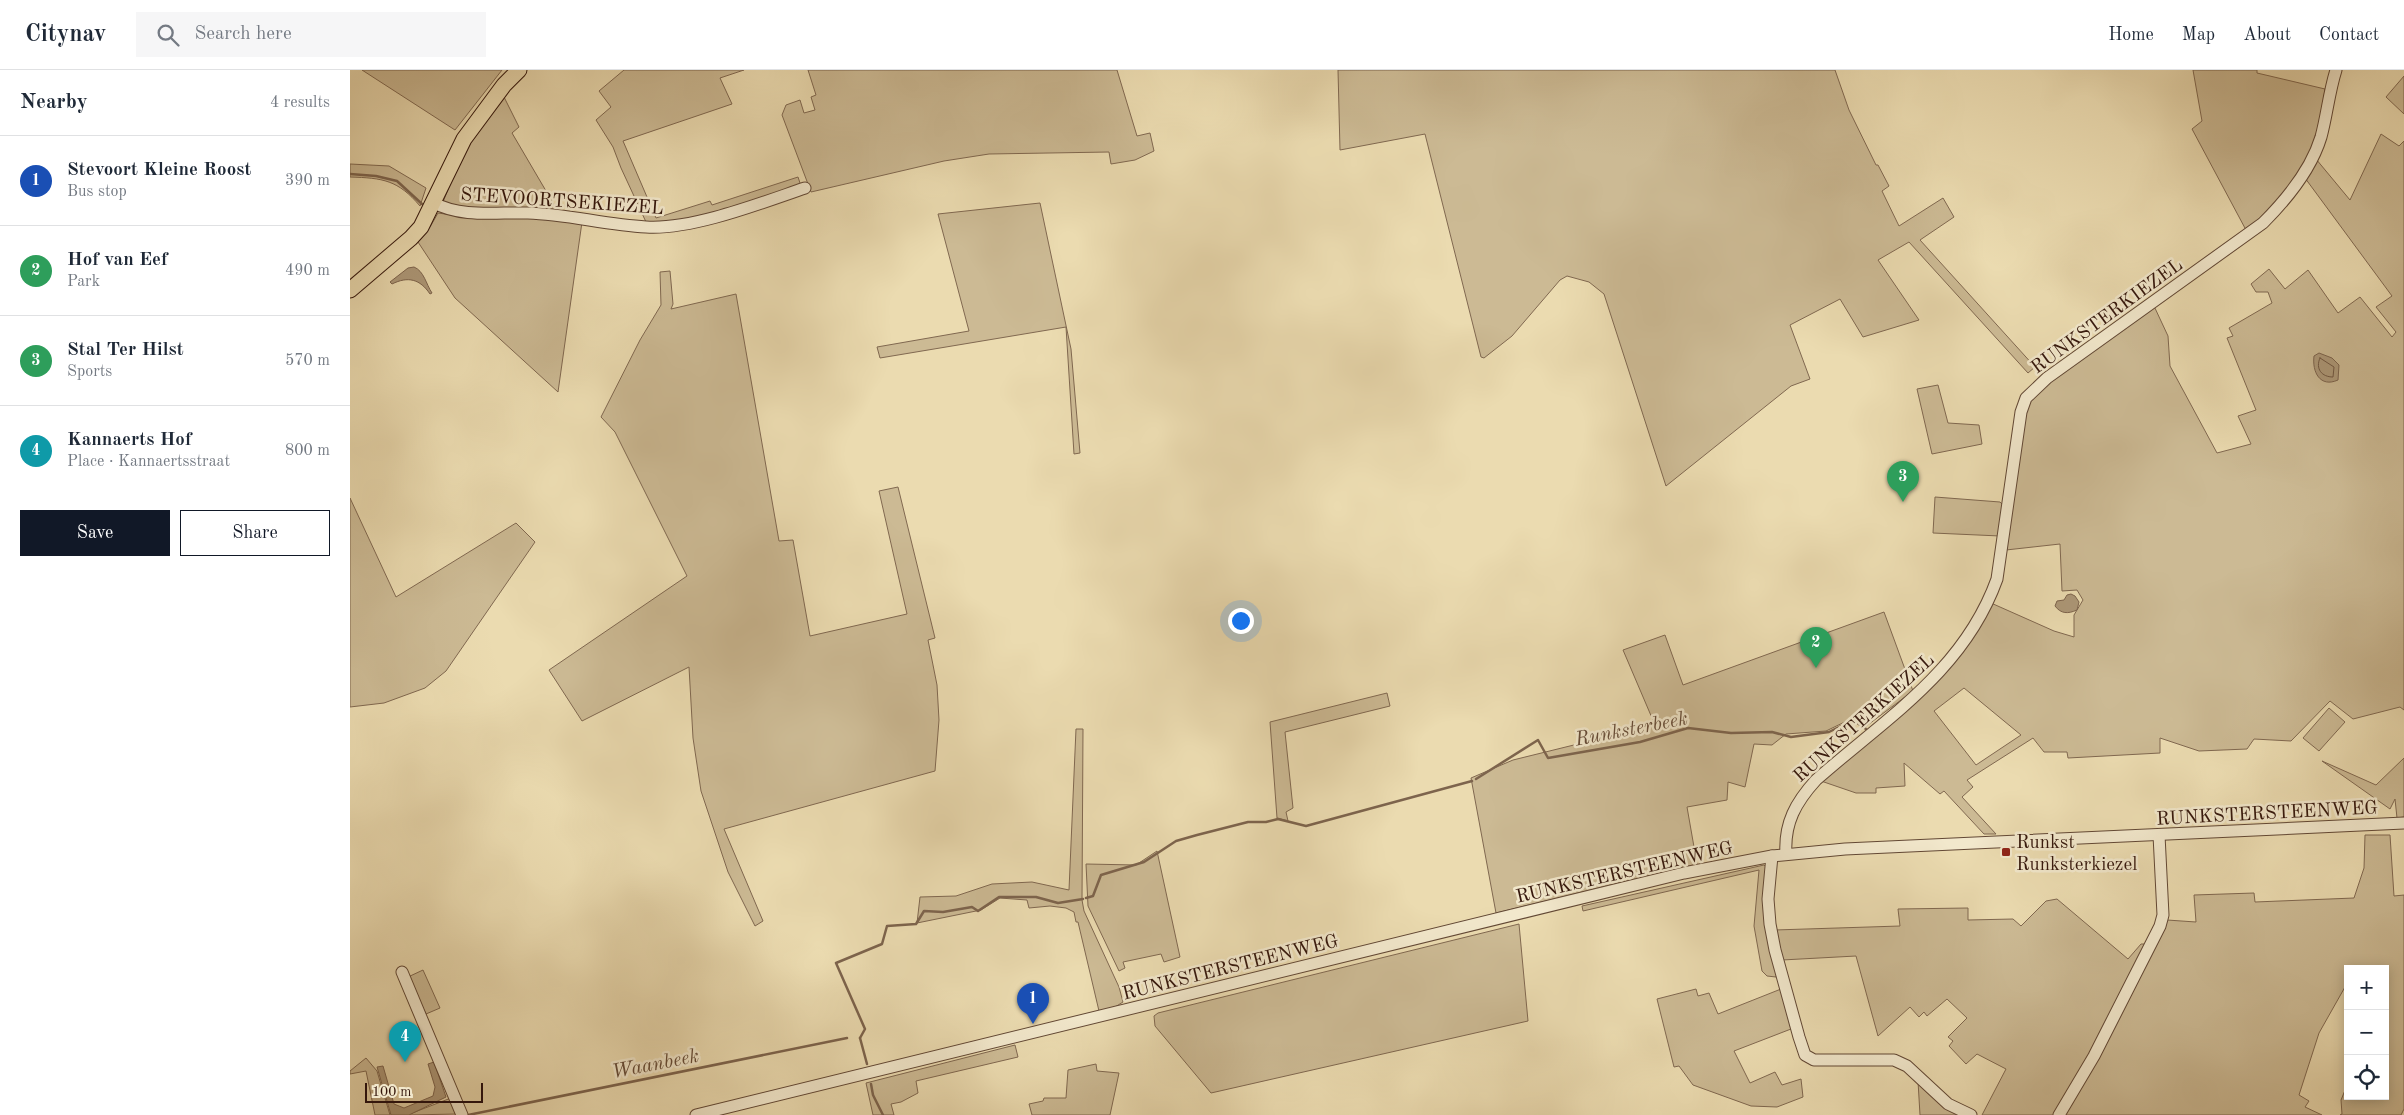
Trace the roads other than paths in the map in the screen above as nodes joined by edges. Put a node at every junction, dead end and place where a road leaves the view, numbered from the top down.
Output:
1 (519, 70) edge
2 (2336, 70) edge
3 (805, 188) dead end
4 (434, 203) junction
5 (350, 290) edge
6 (2404, 823) edge
7 (2159, 835) junction
8 (1786, 854) junction
9 (1772, 856) junction
10 (402, 972) dead end
11 (462, 1115) edge
12 (696, 1115) edge
13 (1971, 1115) edge
14 (2059, 1115) edge

1 - 4 main road
2 - 8 street, RUNKSTERKIEZEL
3 - 4 street, STEVOORTSEKIEZEL
4 - 5 main road
6 - 7 street, RUNKSTERSTEENWEG
7 - 8 street, RUNKSTERSTEENWEG
7 - 14 street
8 - 9 street, RUNKSTERSTEENWEG
9 - 12 street, RUNKSTERSTEENWEG
9 - 13 street
10 - 11 street

